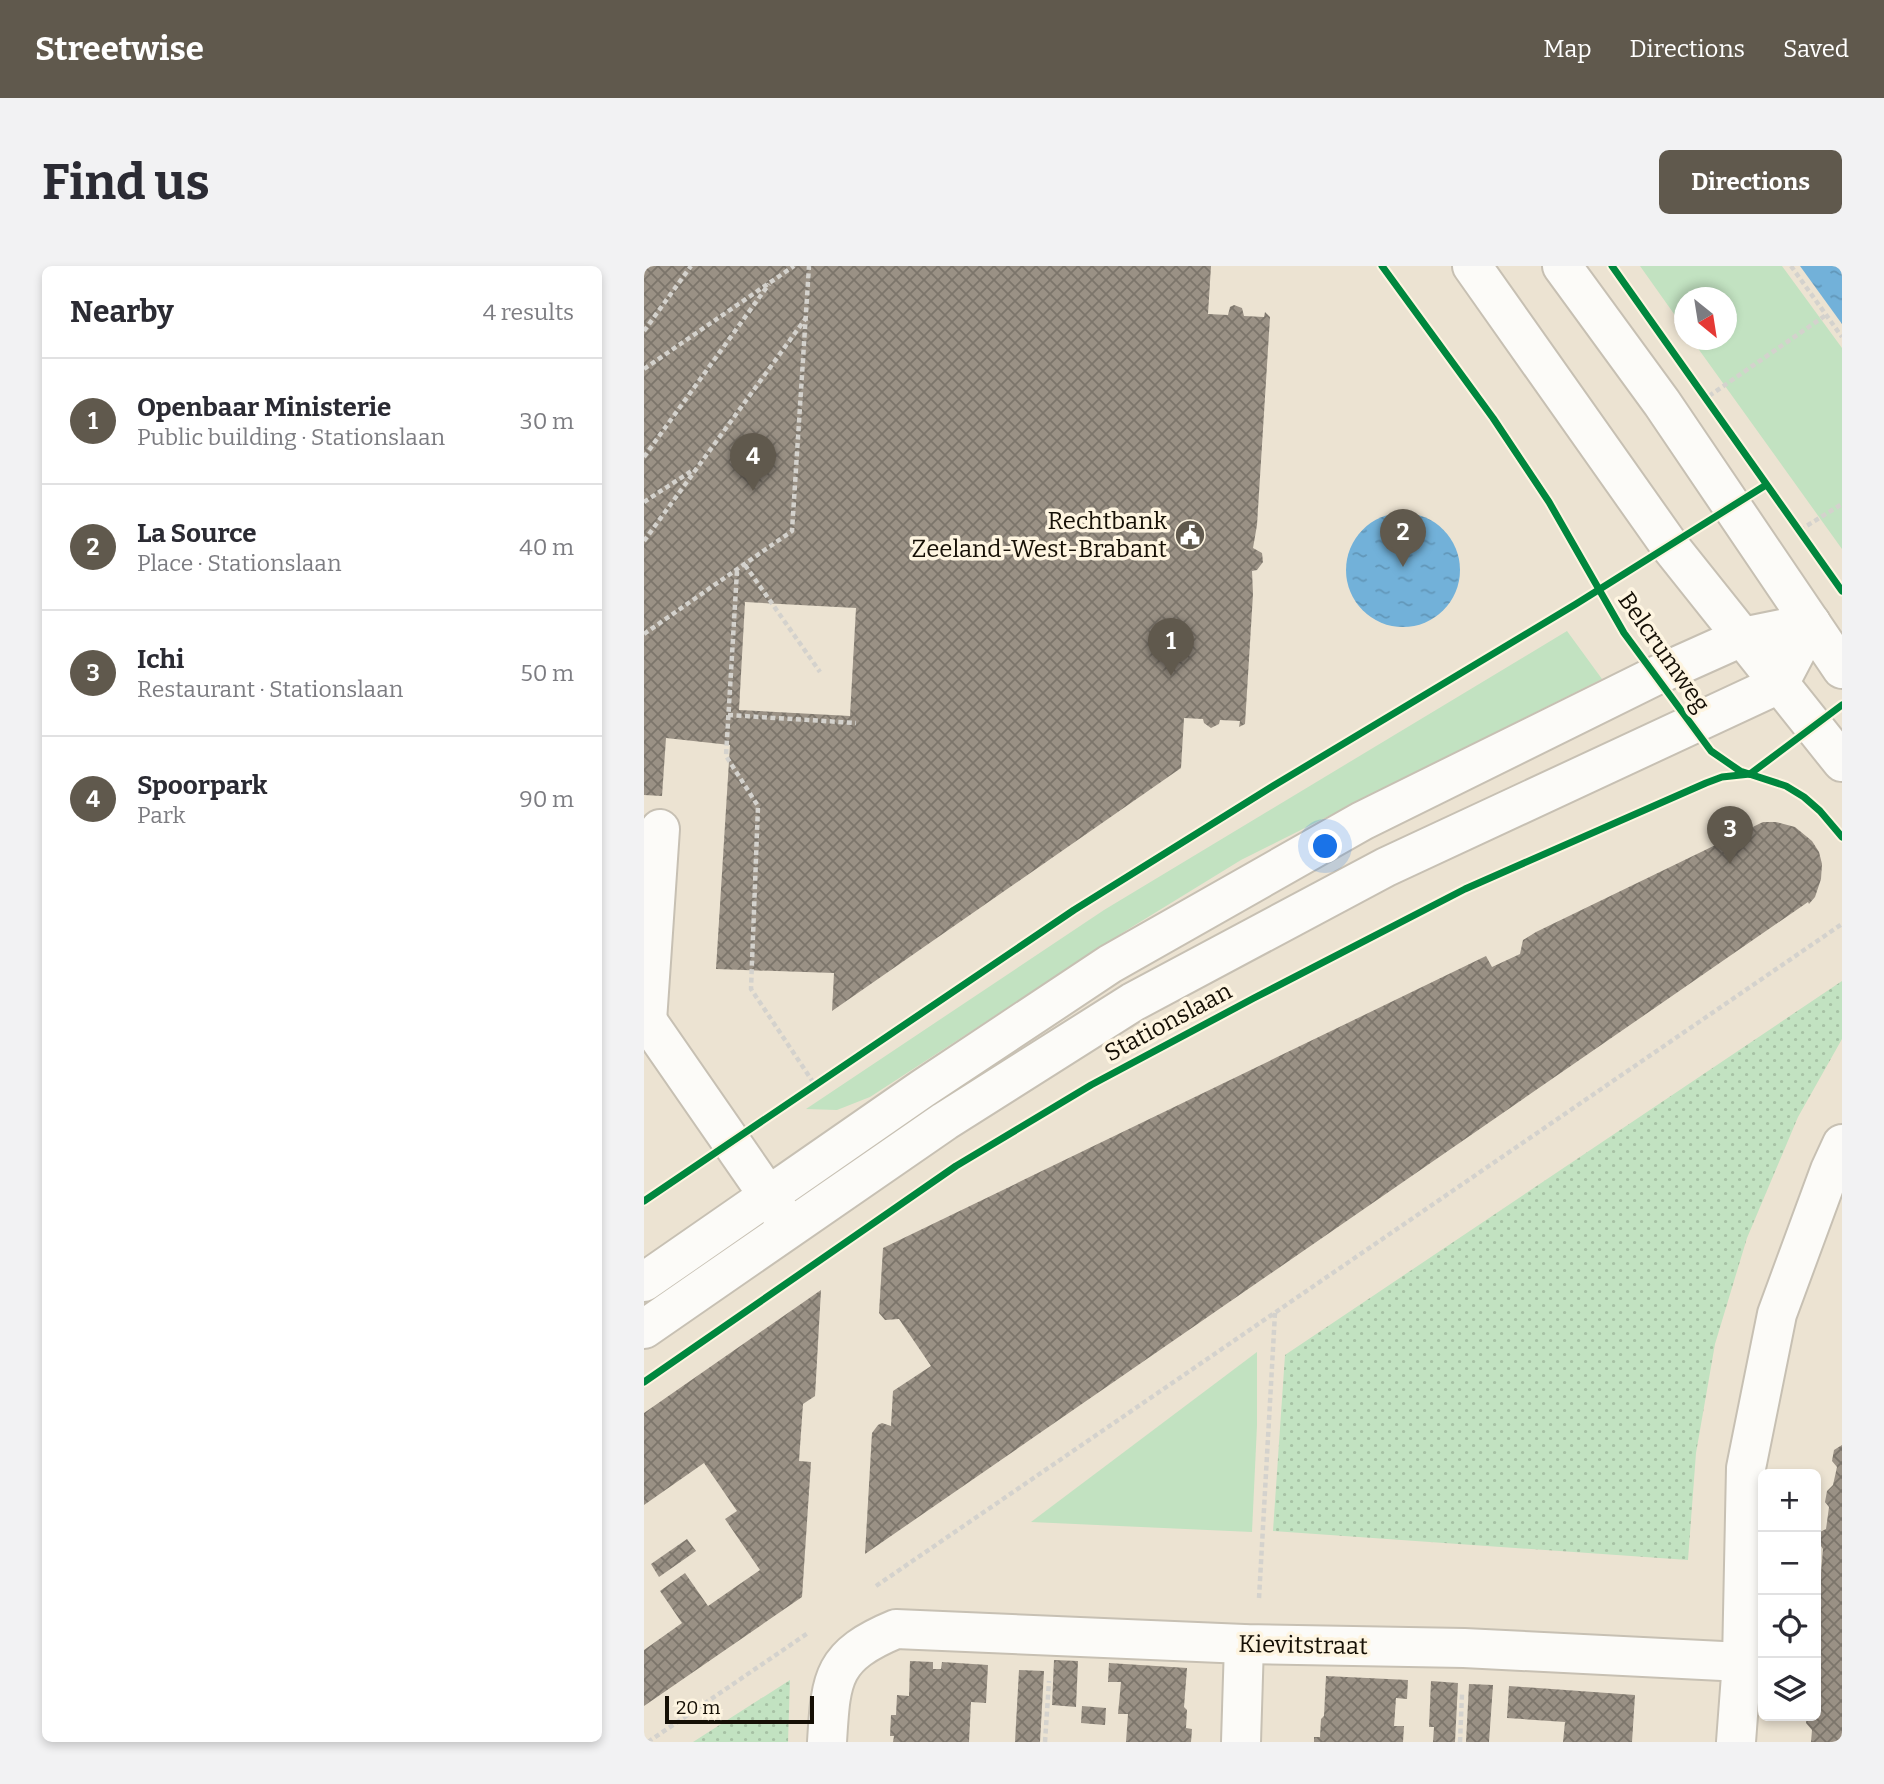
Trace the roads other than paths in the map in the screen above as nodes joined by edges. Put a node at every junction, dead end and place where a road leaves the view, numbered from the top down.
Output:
1 (1472, 266) edge
2 (1562, 266) edge
3 (1811, 623) junction
4 (1742, 637) junction
5 (1842, 669) edge
6 (1779, 684) junction
7 (1842, 762) edge
8 (660, 829) dead end
9 (646, 1018) edge
10 (1842, 1144) edge
11 (768, 1195) junction
12 (790, 1227) junction
13 (644, 1282) edge
14 (644, 1329) edge
15 (1250, 1644) junction
16 (1742, 1662) junction
17 (827, 1742) edge
18 (1241, 1742) edge
19 (1736, 1742) edge

1 - 4 main road
2 - 3 main road
3 - 4 main road
3 - 5 main road
3 - 6 main road
4 - 6 main road
4 - 11 main road
6 - 7 main road
6 - 12 main road, Stationslaan
8 - 9 main road
9 - 11 main road
10 - 16 main road
11 - 12 main road
11 - 13 main road
12 - 14 main road, Stationslaan
15 - 16 main road, Kievitstraat
15 - 17 main road, Kievitstraat
15 - 18 main road
16 - 19 main road

